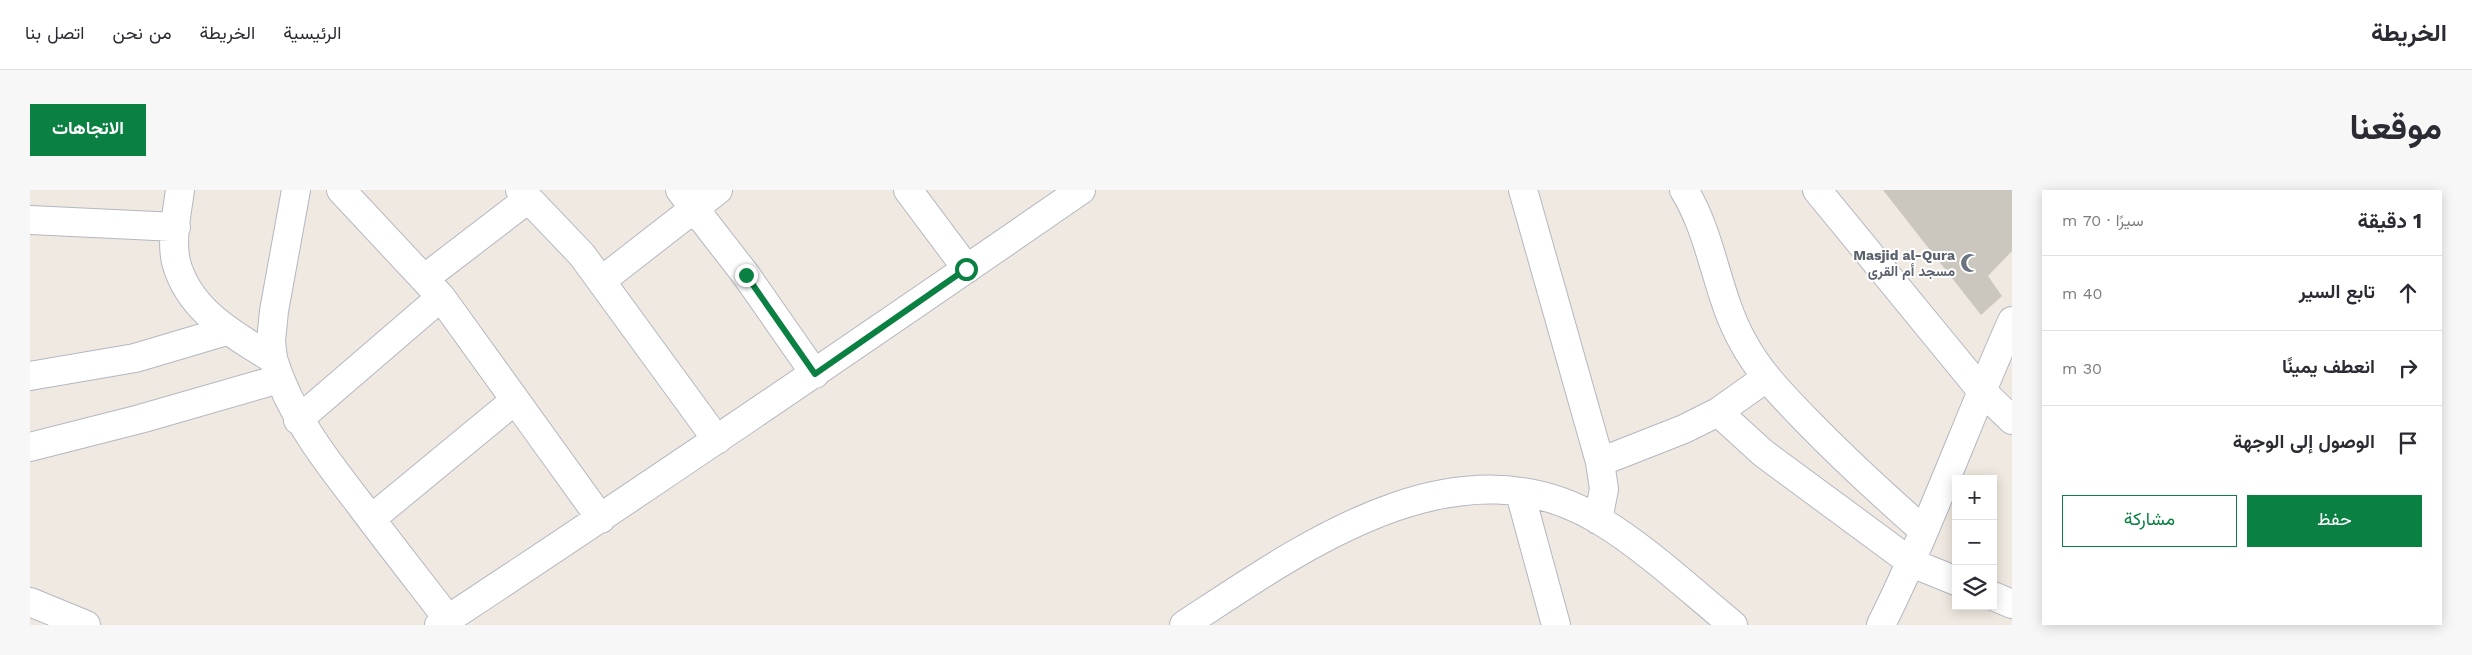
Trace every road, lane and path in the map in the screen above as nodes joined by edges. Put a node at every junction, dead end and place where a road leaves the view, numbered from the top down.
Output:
1 (180, 190) edge
2 (296, 190) edge
3 (341, 190) edge
4 (718, 190) edge
5 (908, 190) edge
6 (1081, 190) edge
7 (1523, 190) edge
8 (1684, 190) edge
9 (1817, 190) edge
10 (524, 195) edge
11 (688, 199) edge
12 (30, 220) edge
13 (176, 227) junction
14 (966, 269) junction
15 (601, 282) junction
16 (433, 288) junction
17 (2012, 321) edge
18 (226, 331) junction
19 (276, 369) junction
20 (815, 374) junction
21 (30, 376) edge
22 (1766, 378) junction
23 (1981, 390) junction
24 (514, 400) junction
25 (1718, 412) junction
26 (298, 420) junction
27 (2012, 420) edge
28 (718, 440) junction
29 (30, 447) edge
30 (1600, 462) junction
31 (1520, 493) junction
32 (370, 519) junction
33 (601, 520) junction
34 (1598, 520) junction
35 (1924, 532) junction
36 (1912, 563) junction
37 (1952, 579) edge
38 (1997, 598) edge
39 (30, 602) edge
40 (2012, 604) edge
41 (445, 623) edge
42 (86, 625) edge
43 (1184, 625) edge
44 (1556, 625) edge
45 (1733, 625) edge
46 (1881, 625) edge

1 - 13 street
2 - 19 street
3 - 16 street
4 - 11 street
5 - 14 street
6 - 14 street
7 - 30 street
8 - 22 street
9 - 23 street
10 - 15 street
10 - 16 street
11 - 15 street
11 - 20 street
12 - 13 street
13 - 18 street
14 - 20 street
15 - 28 street
16 - 24 street
16 - 26 street
17 - 23 street
18 - 19 street
18 - 21 street
19 - 26 street
19 - 29 street
20 - 28 street
22 - 25 street
22 - 35 street
23 - 27 street
23 - 35 street
24 - 32 street
24 - 33 street
25 - 30 street
25 - 36 street
26 - 32 street
28 - 33 street
30 - 34 street
31 - 34 street
31 - 43 street
31 - 44 street
32 - 41 street
33 - 41 street
34 - 45 street
35 - 36 street
36 - 37 street
36 - 46 street
38 - 40 street
39 - 42 street

